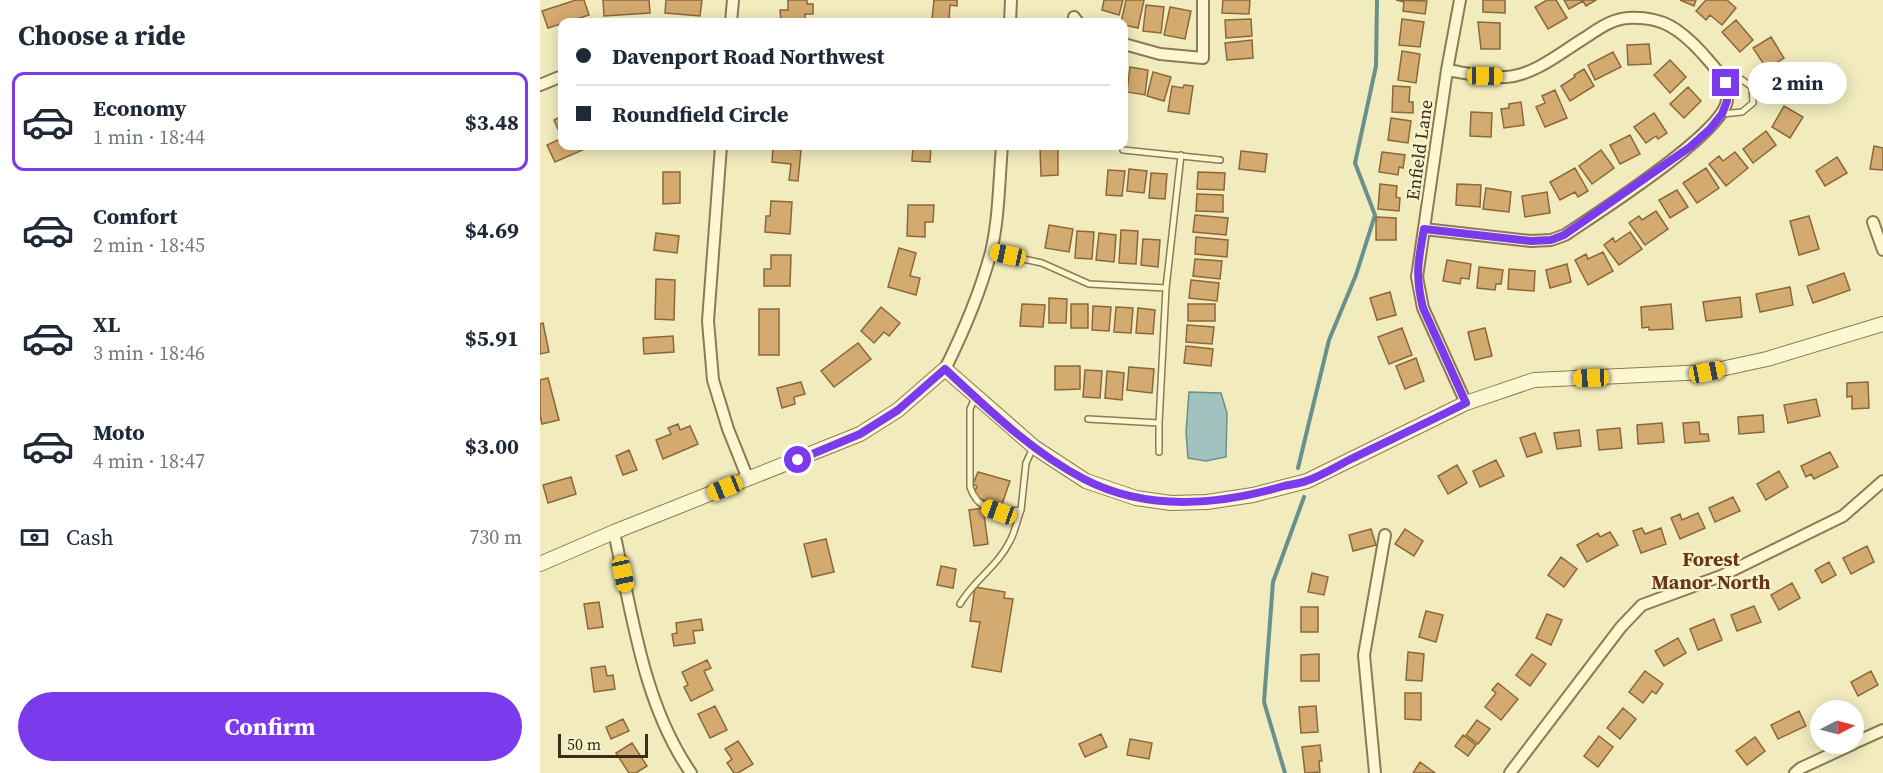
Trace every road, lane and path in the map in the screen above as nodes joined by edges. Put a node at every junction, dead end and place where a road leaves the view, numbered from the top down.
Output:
1 (733, 0) edge
2 (1011, 0) edge
3 (1203, 0) edge
4 (1460, 0) edge
5 (731, 18) edge
6 (1010, 18) edge
7 (1128, 45) edge
8 (1447, 70) junction
9 (1718, 72) junction
10 (558, 78) edge
11 (540, 86) edge
12 (1722, 114) junction
13 (722, 150) edge
14 (1002, 150) edge
15 (1123, 150) dead end
16 (1181, 155) junction
17 (1220, 160) dead end
18 (1873, 222) dead end
19 (1424, 229) junction
20 (1883, 250) edge
21 (991, 252) junction
22 (1166, 288) junction
23 (1883, 324) edge
24 (945, 369) junction
25 (975, 397) junction
26 (1466, 403) junction
27 (1088, 419) dead end
28 (1159, 423) junction
29 (1034, 447) junction
30 (1159, 452) dead end
31 (748, 479) junction
32 (1883, 482) edge
33 (1021, 510) junction
34 (614, 532) junction
35 (1385, 535) dead end
36 (540, 564) edge
37 (960, 604) dead end
38 (1883, 730) edge
39 (1864, 739) edge
40 (1831, 754) edge
41 (691, 773) edge
42 (1375, 773) edge
43 (1510, 773) edge
44 (1795, 773) edge

1 - 5 street
2 - 6 street
3 - 7 street
4 - 8 street, Enfield Lane
8 - 9 street
8 - 19 street, Enfield Lane
9 - 12 street
9 - 12 lane
10 - 11 street
12 - 19 street
13 - 31 street
14 - 21 street
15 - 16 lane
16 - 17 lane
16 - 22 lane
18 - 20 street
19 - 26 street, Enfield Lane
21 - 22 lane
21 - 24 street
22 - 28 lane
23 - 26 street
24 - 25 street
24 - 31 street
25 - 29 street
25 - 33 lane
26 - 29 street
27 - 28 lane
28 - 30 lane
29 - 33 lane
31 - 34 street
32 - 43 street
33 - 37 lane
34 - 36 street
34 - 41 street
35 - 42 street
38 - 39 street
40 - 44 street

